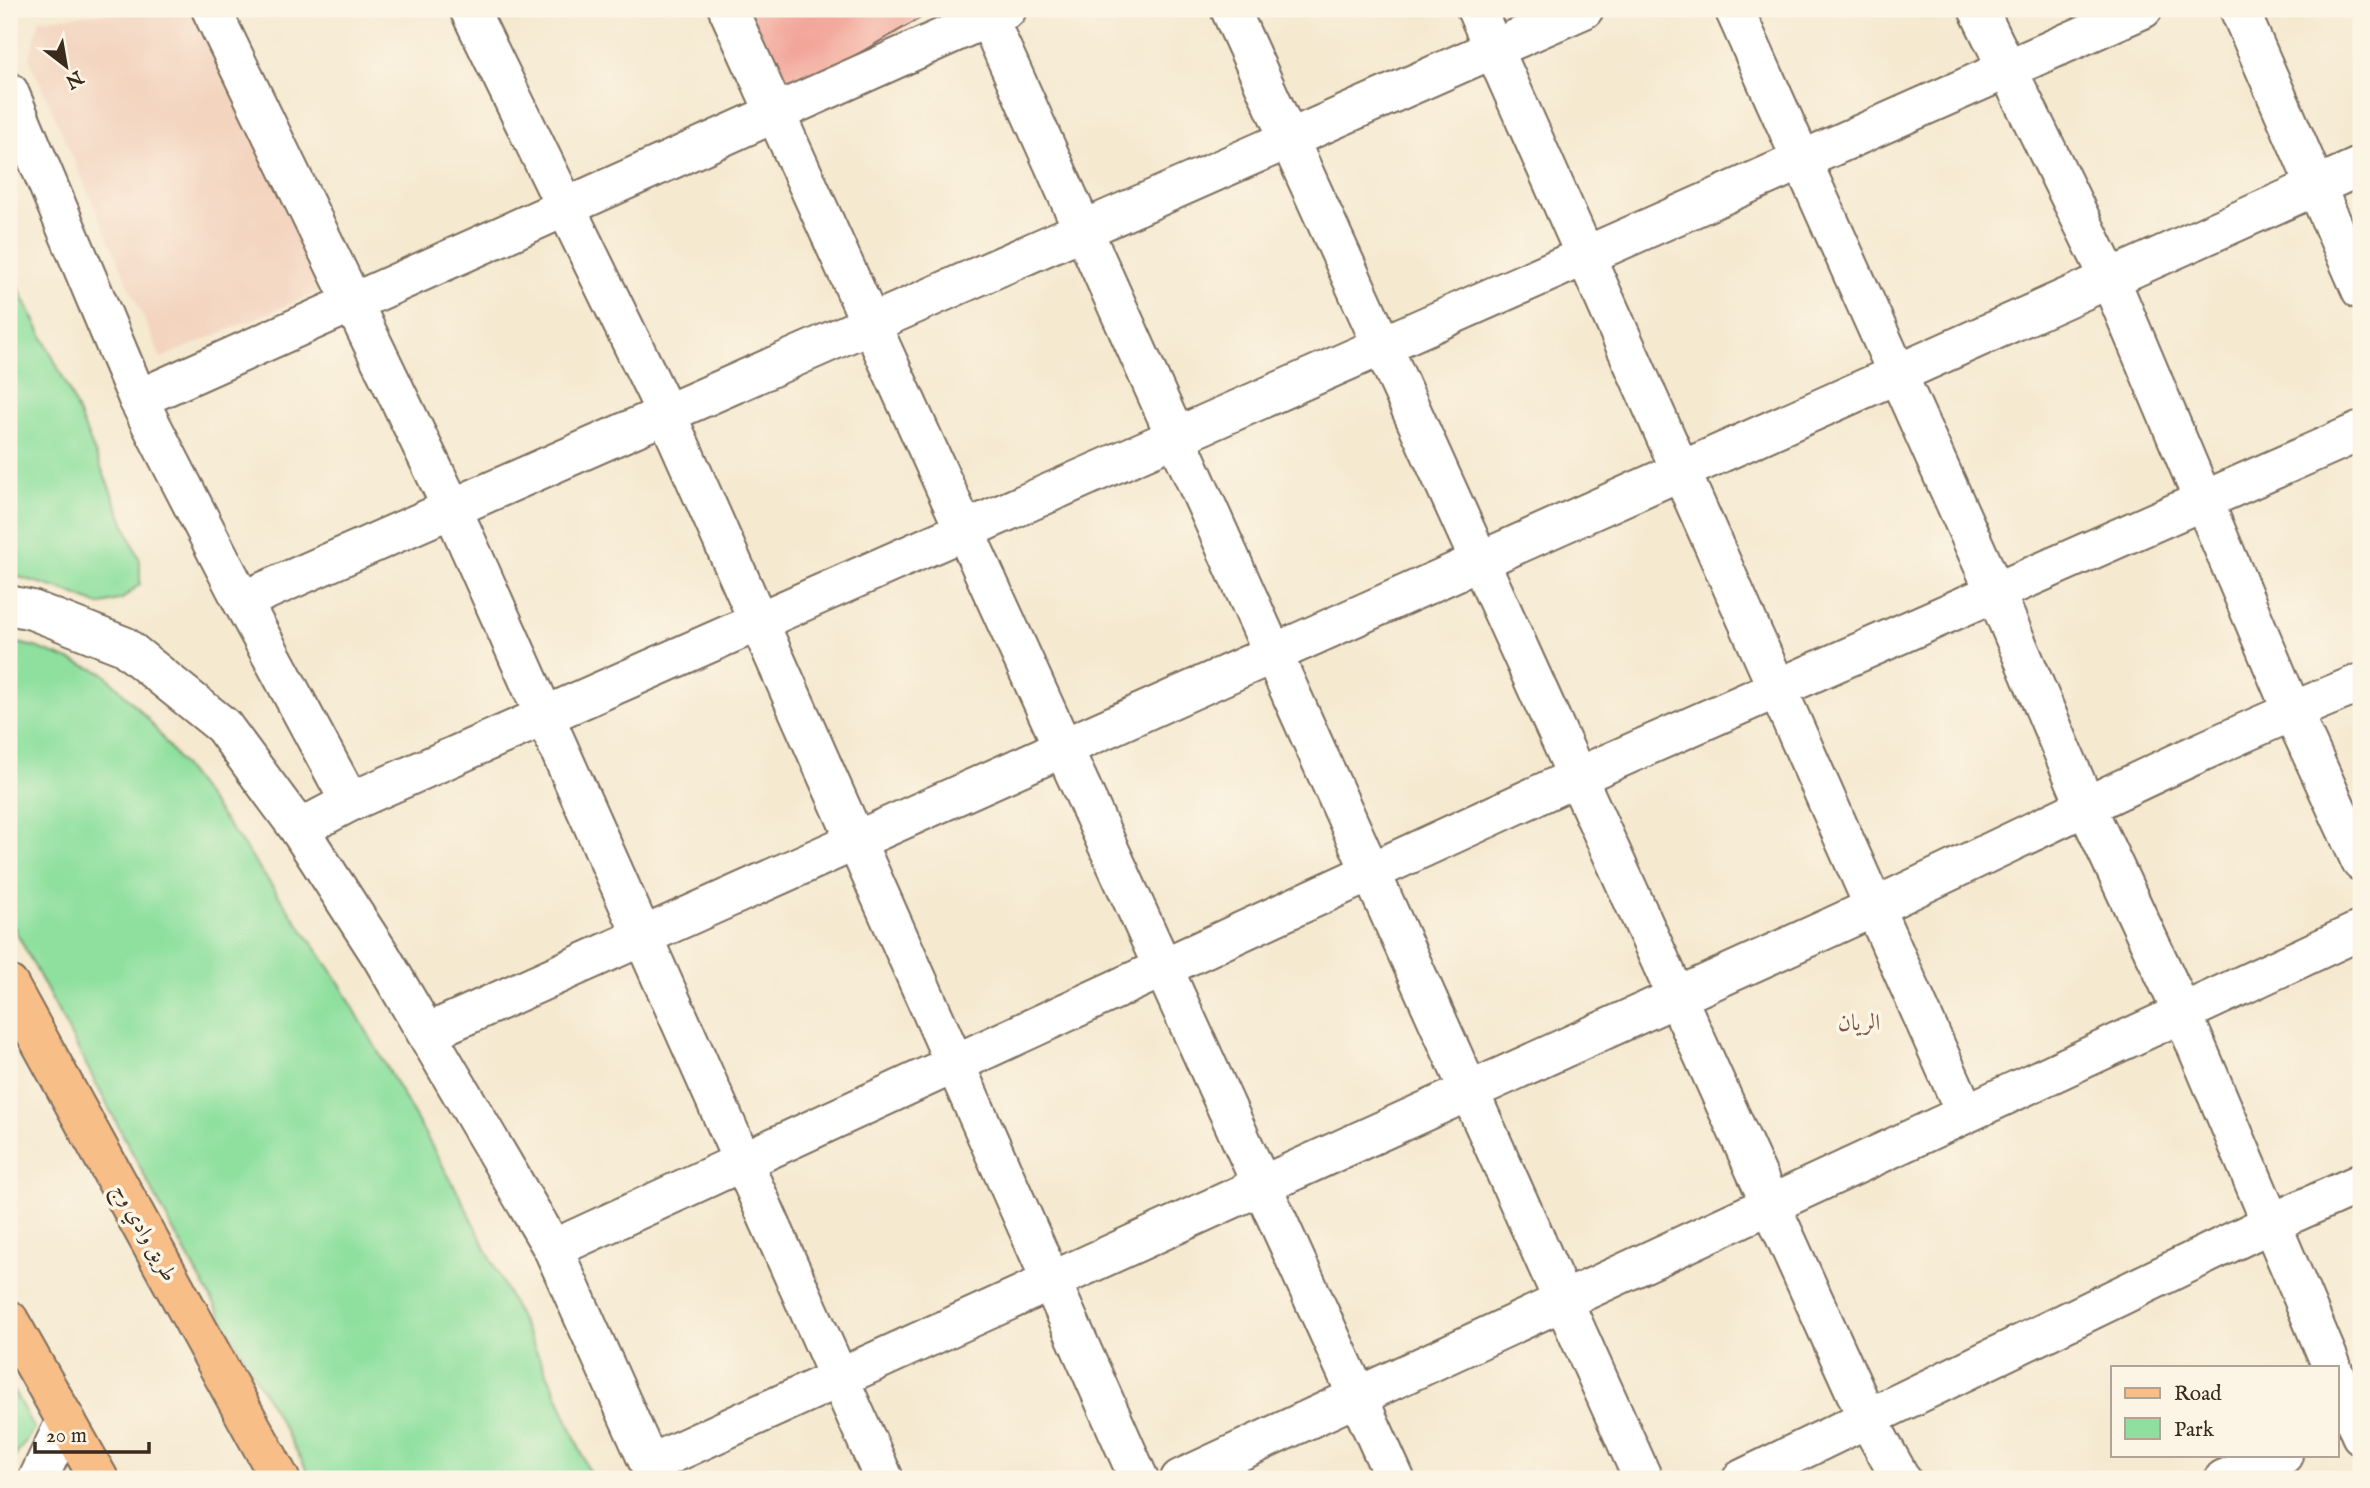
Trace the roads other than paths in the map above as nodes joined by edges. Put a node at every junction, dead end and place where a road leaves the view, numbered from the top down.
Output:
1 (211, 9) edge
2 (470, 9) edge
3 (728, 9) edge
4 (1230, 9) edge
5 (1476, 9) edge
6 (1584, 9) edge
7 (1734, 9) edge
8 (1979, 9) edge
9 (2143, 9) edge
10 (2239, 9) edge
11 (993, 12) edge
12 (1494, 48) junction
13 (2008, 69) junction
14 (9, 92) edge
15 (775, 113) junction
16 (1289, 139) junction
17 (1801, 161) junction
18 (2361, 166) edge
19 (2316, 186) junction
20 (566, 207) junction
21 (1083, 230) junction
22 (1586, 257) junction
23 (2110, 279) junction
24 (2361, 290) edge
25 (353, 304) junction
26 (870, 323) junction
27 (1384, 345) junction
28 (1898, 374) junction
29 (138, 399) junction
30 (666, 413) junction
31 (2361, 431) edge
32 (1176, 437) junction
33 (1681, 471) junction
34 (2203, 501) junction
35 (452, 506) junction
36 (964, 530) junction
37 (1481, 561) junction
38 (1996, 594) junction
39 (242, 601) junction
40 (9, 605) edge
41 (756, 620) junction
42 (1273, 654) junction
43 (2361, 683) edge
44 (1777, 689) junction
45 (2292, 711) junction
46 (544, 715) junction
47 (1063, 748) junction
48 (1579, 776) junction
49 (350, 802) junction
50 (2084, 804) junction
51 (299, 829) junction
52 (855, 841) junction
53 (2361, 862) edge
54 (1371, 872) junction
55 (1874, 907) junction
56 (2361, 930) edge
57 (642, 936) junction
58 (1163, 968) junction
59 (9, 985) edge
60 (1678, 996) junction
61 (2182, 1012) junction
62 (426, 1033) junction
63 (954, 1064) junction
64 (1469, 1091) junction
65 (1965, 1112) junction
66 (743, 1161) junction
67 (2361, 1183) edge
68 (1262, 1185) junction
69 (1770, 1203) junction
70 (2269, 1224) junction
71 (553, 1249) junction
72 (1051, 1281) junction
73 (1562, 1300) junction
74 (9, 1320) edge
75 (2332, 1366) edge
76 (838, 1378) junction
77 (2338, 1381) edge
78 (1357, 1396) junction
79 (66, 1420) junction
80 (1868, 1420) junction
81 (2354, 1429) edge
82 (2281, 1456) edge
83 (653, 1472) edge
84 (38, 1479) edge
85 (99, 1479) edge
86 (280, 1479) edge
87 (884, 1479) edge
88 (1139, 1479) edge
89 (1180, 1479) edge
90 (1395, 1479) edge
91 (1643, 1479) edge
92 (1742, 1479) edge
93 (1901, 1479) edge
94 (2224, 1479) edge

1 - 25 street
2 - 20 street
3 - 15 street
4 - 16 street
5 - 12 street
6 - 12 street
7 - 17 street
8 - 13 street
9 - 13 street
10 - 19 street
11 - 15 street
11 - 21 street
12 - 16 street
12 - 22 street
13 - 17 street
13 - 23 street
14 - 29 street
15 - 20 street
15 - 26 street
16 - 21 street
16 - 27 street
17 - 22 street
17 - 28 street
18 - 19 street
19 - 23 street
19 - 24 street
20 - 25 street
20 - 30 street
21 - 26 street
21 - 32 street
22 - 27 street
22 - 33 street
23 - 28 street
23 - 34 street
25 - 29 street
25 - 35 street
26 - 30 street
26 - 36 street
27 - 32 street
27 - 37 street
28 - 33 street
28 - 38 street
29 - 39 street
30 - 35 street
30 - 41 street
31 - 34 street
32 - 36 street
32 - 42 street
33 - 37 street
33 - 44 street
34 - 38 street
34 - 45 street
35 - 39 street
35 - 46 street
36 - 41 street
36 - 47 street
37 - 42 street
37 - 48 street
38 - 44 street
38 - 50 street
39 - 49 street
40 - 51 street
41 - 46 street
41 - 52 street
42 - 47 street
42 - 54 street
43 - 45 street
44 - 48 street
44 - 55 street
45 - 50 street
45 - 53 street
46 - 49 street
46 - 57 street
47 - 52 street
47 - 58 street
48 - 54 street
48 - 60 street
49 - 51 street
50 - 55 street
50 - 61 street
51 - 62 street
52 - 57 street
52 - 63 street
54 - 58 street
54 - 64 street
55 - 60 street
55 - 65 street
56 - 61 street
57 - 62 street
57 - 66 street
58 - 63 street
58 - 68 street
59 - 86 main road, طريق وادي وج
60 - 64 street
60 - 69 street
61 - 65 street
61 - 70 street
62 - 71 street
63 - 66 street
63 - 72 street
64 - 68 street
64 - 73 street
65 - 69 street
66 - 71 street
66 - 76 street
67 - 70 street
68 - 72 street
68 - 78 street
69 - 73 street
69 - 80 street
70 - 75 street
70 - 80 street
71 - 83 street
72 - 76 street
72 - 88 street
73 - 78 street
73 - 91 street
74 - 79 main road
76 - 83 street
76 - 87 street
77 - 81 street
78 - 89 street
78 - 90 street
79 - 84 street
79 - 85 main road
80 - 92 street
80 - 93 street
82 - 94 street

